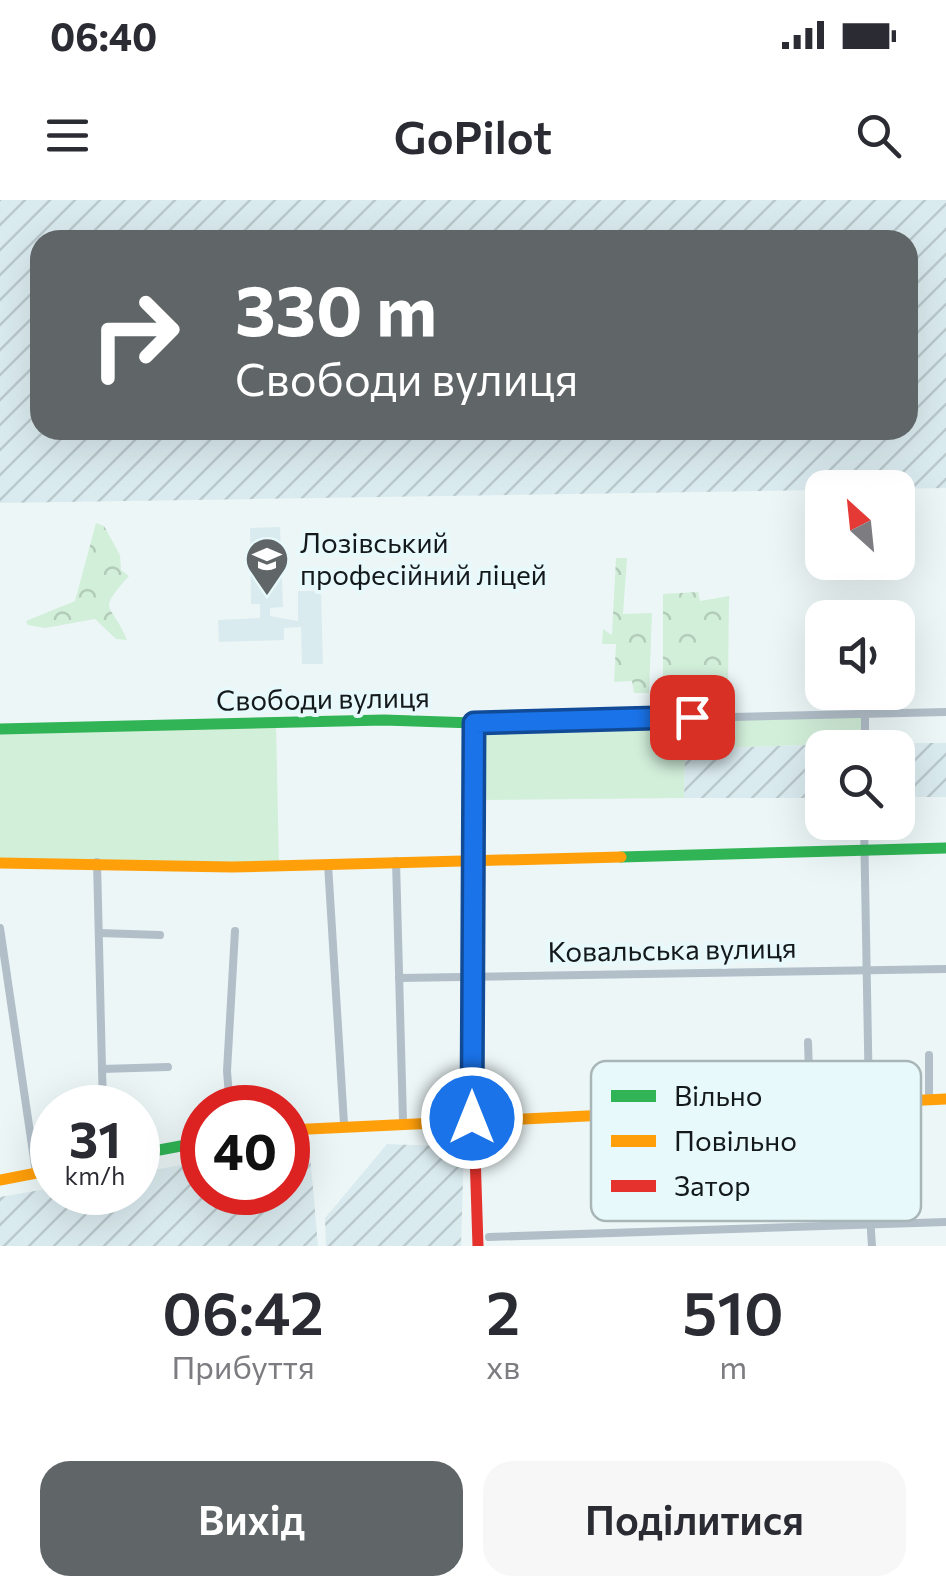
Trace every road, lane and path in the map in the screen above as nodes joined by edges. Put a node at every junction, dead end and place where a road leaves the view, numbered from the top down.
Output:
1 (946, 712) edge
2 (865, 713) junction
3 (474, 723) junction
4 (0, 729) edge
5 (865, 730) edge
6 (864, 840) edge
7 (946, 848) edge
8 (864, 850) junction
9 (473, 857) junction
10 (396, 859) junction
11 (328, 861) junction
12 (97, 862) junction
13 (0, 863) edge
14 (0, 928) edge
15 (234, 930) dead end
16 (99, 933) junction
17 (160, 935) dead end
18 (946, 969) edge
19 (865, 970) junction
20 (473, 974) junction
21 (399, 978) junction
22 (808, 1042) dead end
23 (929, 1054) dead end
24 (809, 1061) edge
25 (868, 1061) edge
26 (168, 1067) dead end
27 (102, 1070) junction
28 (102, 1085) edge
29 (231, 1085) edge
30 (946, 1099) edge
31 (921, 1100) edge
32 (929, 1100) junction
33 (591, 1113) edge
34 (472, 1118) junction
35 (403, 1121) junction
36 (344, 1124) junction
37 (310, 1128) edge
38 (30, 1132) edge
39 (30, 1174) edge
40 (0, 1180) edge
41 (872, 1221) edge
42 (946, 1222) edge
43 (872, 1224) junction
44 (489, 1236) dead end
45 (478, 1246) edge
46 (872, 1246) edge

1 - 2 street, Свободи вулиця
2 - 3 street, Свободи вулиця
2 - 5 street
3 - 4 street, Свободи вулиця
3 - 9 street
6 - 8 street
7 - 8 street
8 - 9 street
8 - 19 street
9 - 10 street
9 - 20 street
10 - 11 street
10 - 21 street
11 - 12 street
11 - 36 street
12 - 13 street
12 - 16 street
14 - 38 street
15 - 29 street
16 - 17 street
16 - 27 street
18 - 19 street, Ковальська вулиця
19 - 20 street, Ковальська вулиця
19 - 25 street
20 - 21 street, Ковальська вулиця
20 - 34 street
21 - 35 street
22 - 24 street
23 - 32 street
26 - 27 street
27 - 28 street
30 - 32 street
31 - 32 street
33 - 34 street
34 - 35 street
34 - 45 street
35 - 36 street
36 - 37 street
39 - 40 street
41 - 43 street
42 - 43 street
43 - 44 street
43 - 46 street

